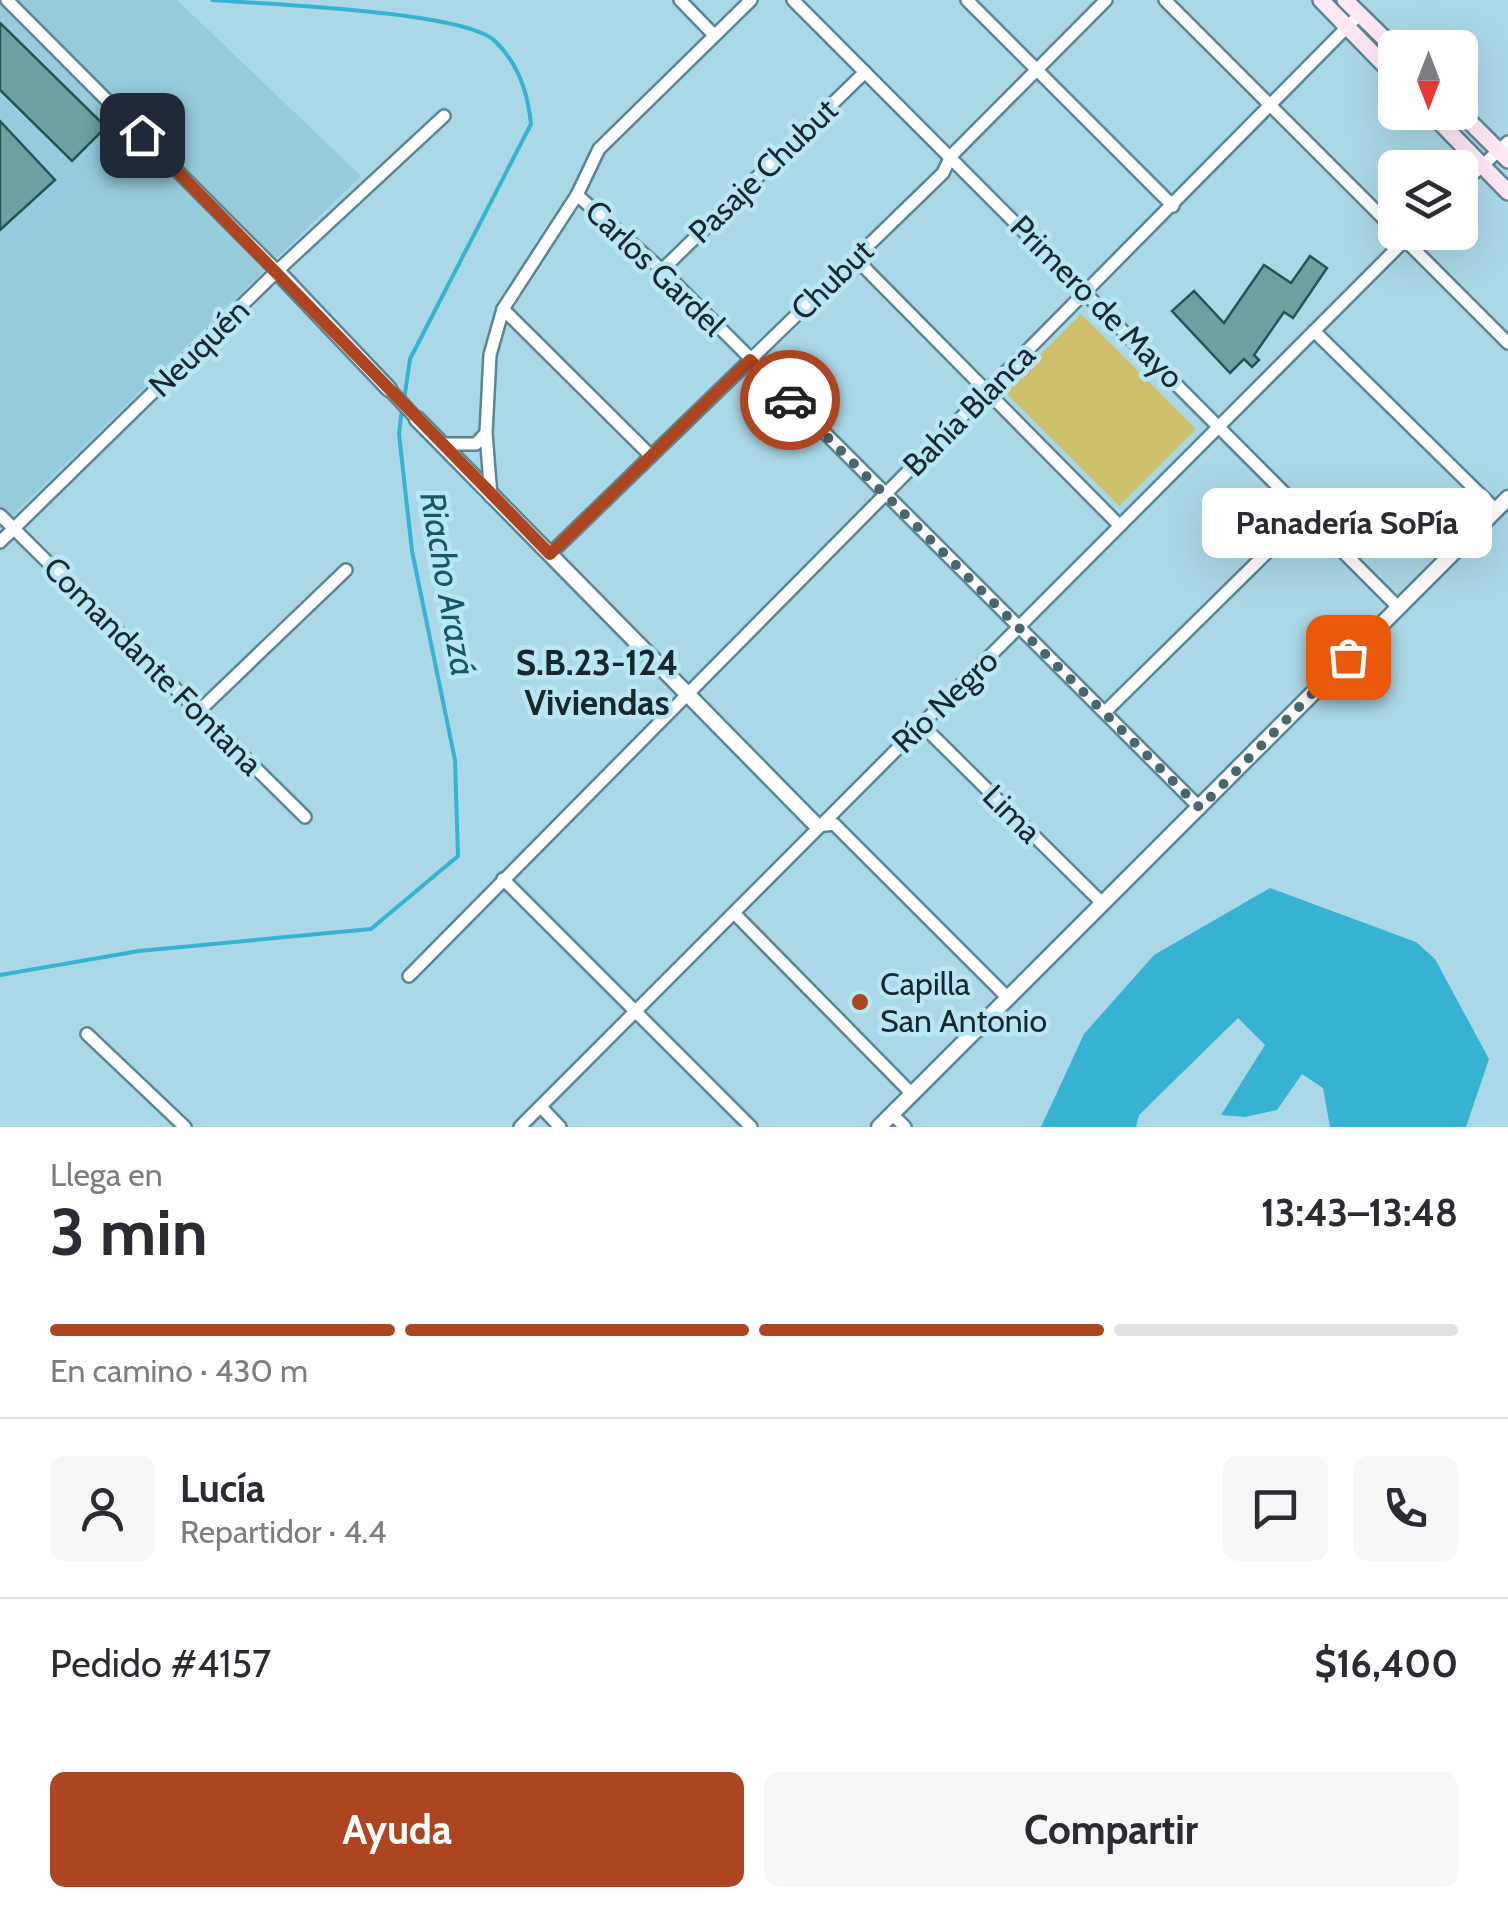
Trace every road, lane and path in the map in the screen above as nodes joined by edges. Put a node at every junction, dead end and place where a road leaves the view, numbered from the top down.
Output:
1 (7, 0) edge
2 (680, 0) edge
3 (752, 0) edge
4 (793, 0) edge
5 (967, 0) edge
6 (1106, 0) edge
7 (1165, 0) edge
8 (1321, 0) edge
9 (1345, 0) edge
10 (1354, 20) junction
11 (713, 34) junction
12 (1378, 37) edge
13 (1378, 53) edge
14 (1038, 70) junction
15 (865, 72) junction
16 (1272, 106) junction
17 (444, 116) dead end
18 (1478, 128) edge
19 (1447, 130) edge
20 (1505, 151) edge
21 (952, 156) junction
22 (1481, 166) junction
23 (1478, 169) edge
24 (1508, 192) edge
25 (577, 195) junction
26 (1172, 206) junction
27 (1378, 210) edge
28 (1388, 250) edge
29 (1419, 250) edge
30 (856, 258) junction
31 (662, 270) junction
32 (277, 271) junction
33 (1087, 292) junction
34 (502, 309) junction
35 (1314, 331) junction
36 (1508, 342) edge
37 (750, 360) junction
38 (389, 388) joint
39 (989, 392) junction
40 (418, 419) joint
41 (1219, 424) junction
42 (486, 433) junction
43 (444, 444) junction
44 (651, 456) junction
45 (884, 493) junction
46 (492, 497) junction
47 (1508, 498) edge
48 (1496, 510) junction
49 (0, 514) edge
50 (1306, 514) junction
51 (1118, 524) junction
52 (14, 528) junction
53 (0, 542) edge
54 (550, 554) junction
55 (346, 570) dead end
56 (1398, 607) junction
57 (1021, 626) junction
58 (688, 694) junction
59 (199, 711) junction
60 (1104, 712) junction
61 (922, 724) junction
62 (1200, 808) junction
63 (306, 817) dead end
64 (816, 826) junction
65 (503, 878) junction
66 (1102, 904) junction
67 (734, 914) junction
68 (409, 976) dead end
69 (1008, 998) junction
70 (635, 1010) junction
71 (87, 1034) dead end
72 (912, 1094) junction
73 (541, 1107) junction
74 (892, 1114) junction
75 (184, 1127) edge
76 (520, 1127) edge
77 (560, 1127) edge
78 (751, 1127) edge
79 (879, 1127) edge
80 (905, 1127) edge

1 - 32 street
2 - 11 street
3 - 11 street
4 - 15 street, Primero de Mayo
5 - 14 street
6 - 14 street, Chubut
7 - 16 street
8 - 10 main road
9 - 10 main road
10 - 12 main road
10 - 13 main road
10 - 16 street, Bahía Blanca
11 - 25 street
14 - 21 street, Chubut
14 - 26 street
15 - 21 street, Primero de Mayo
15 - 31 street, Pasaje Chubut
16 - 26 street, Bahía Blanca
16 - 27 street
17 - 32 street, Neuquén
18 - 20 main road
19 - 22 main road
20 - 22 street
21 - 30 street, Chubut
21 - 33 street, Primero de Mayo
22 - 23 street
22 - 24 main road
25 - 31 street, Carlos Gardel
25 - 34 street
26 - 33 street, Bahía Blanca
28 - 35 street, Río Negro
29 - 36 street
30 - 37 street, Chubut
30 - 39 street
31 - 37 street, Carlos Gardel
32 - 38 street
32 - 52 street, Neuquén
33 - 39 street, Bahía Blanca
33 - 41 street, Primero de Mayo
34 - 42 street
34 - 44 street
35 - 41 street, Río Negro
35 - 48 street
37 - 44 street, Chubut
37 - 45 street, Carlos Gardel
38 - 40 street
39 - 45 street, Bahía Blanca
39 - 51 street
40 - 43 street
41 - 50 street, Primero de Mayo
41 - 51 street, Río Negro
42 - 43 street
42 - 46 street
43 - 46 street
44 - 54 street, Chubut
45 - 57 street, Carlos Gardel
45 - 58 street, Bahía Blanca
46 - 54 street
47 - 48 street
48 - 56 street
49 - 52 street, Comandante Fontana
50 - 56 street, Primero de Mayo
50 - 60 street
51 - 57 street, Río Negro
52 - 53 street, Neuquén
52 - 59 street, Comandante Fontana
54 - 58 street
55 - 59 street
56 - 62 street
57 - 60 street, Carlos Gardel
57 - 61 street, Río Negro
58 - 64 street
58 - 65 street, Bahía Blanca
59 - 63 street, Comandante Fontana
60 - 62 street, Carlos Gardel
61 - 64 street, Río Negro
61 - 66 street, Lima
62 - 66 street
64 - 67 street, Río Negro
64 - 69 street
65 - 68 street, Bahía Blanca
65 - 70 street
66 - 69 street
67 - 70 street, Río Negro
67 - 72 street
69 - 72 street
70 - 73 street, Río Negro
70 - 78 street
71 - 75 street
72 - 74 street
73 - 76 street, Río Negro
73 - 77 street
74 - 79 street
74 - 80 street

